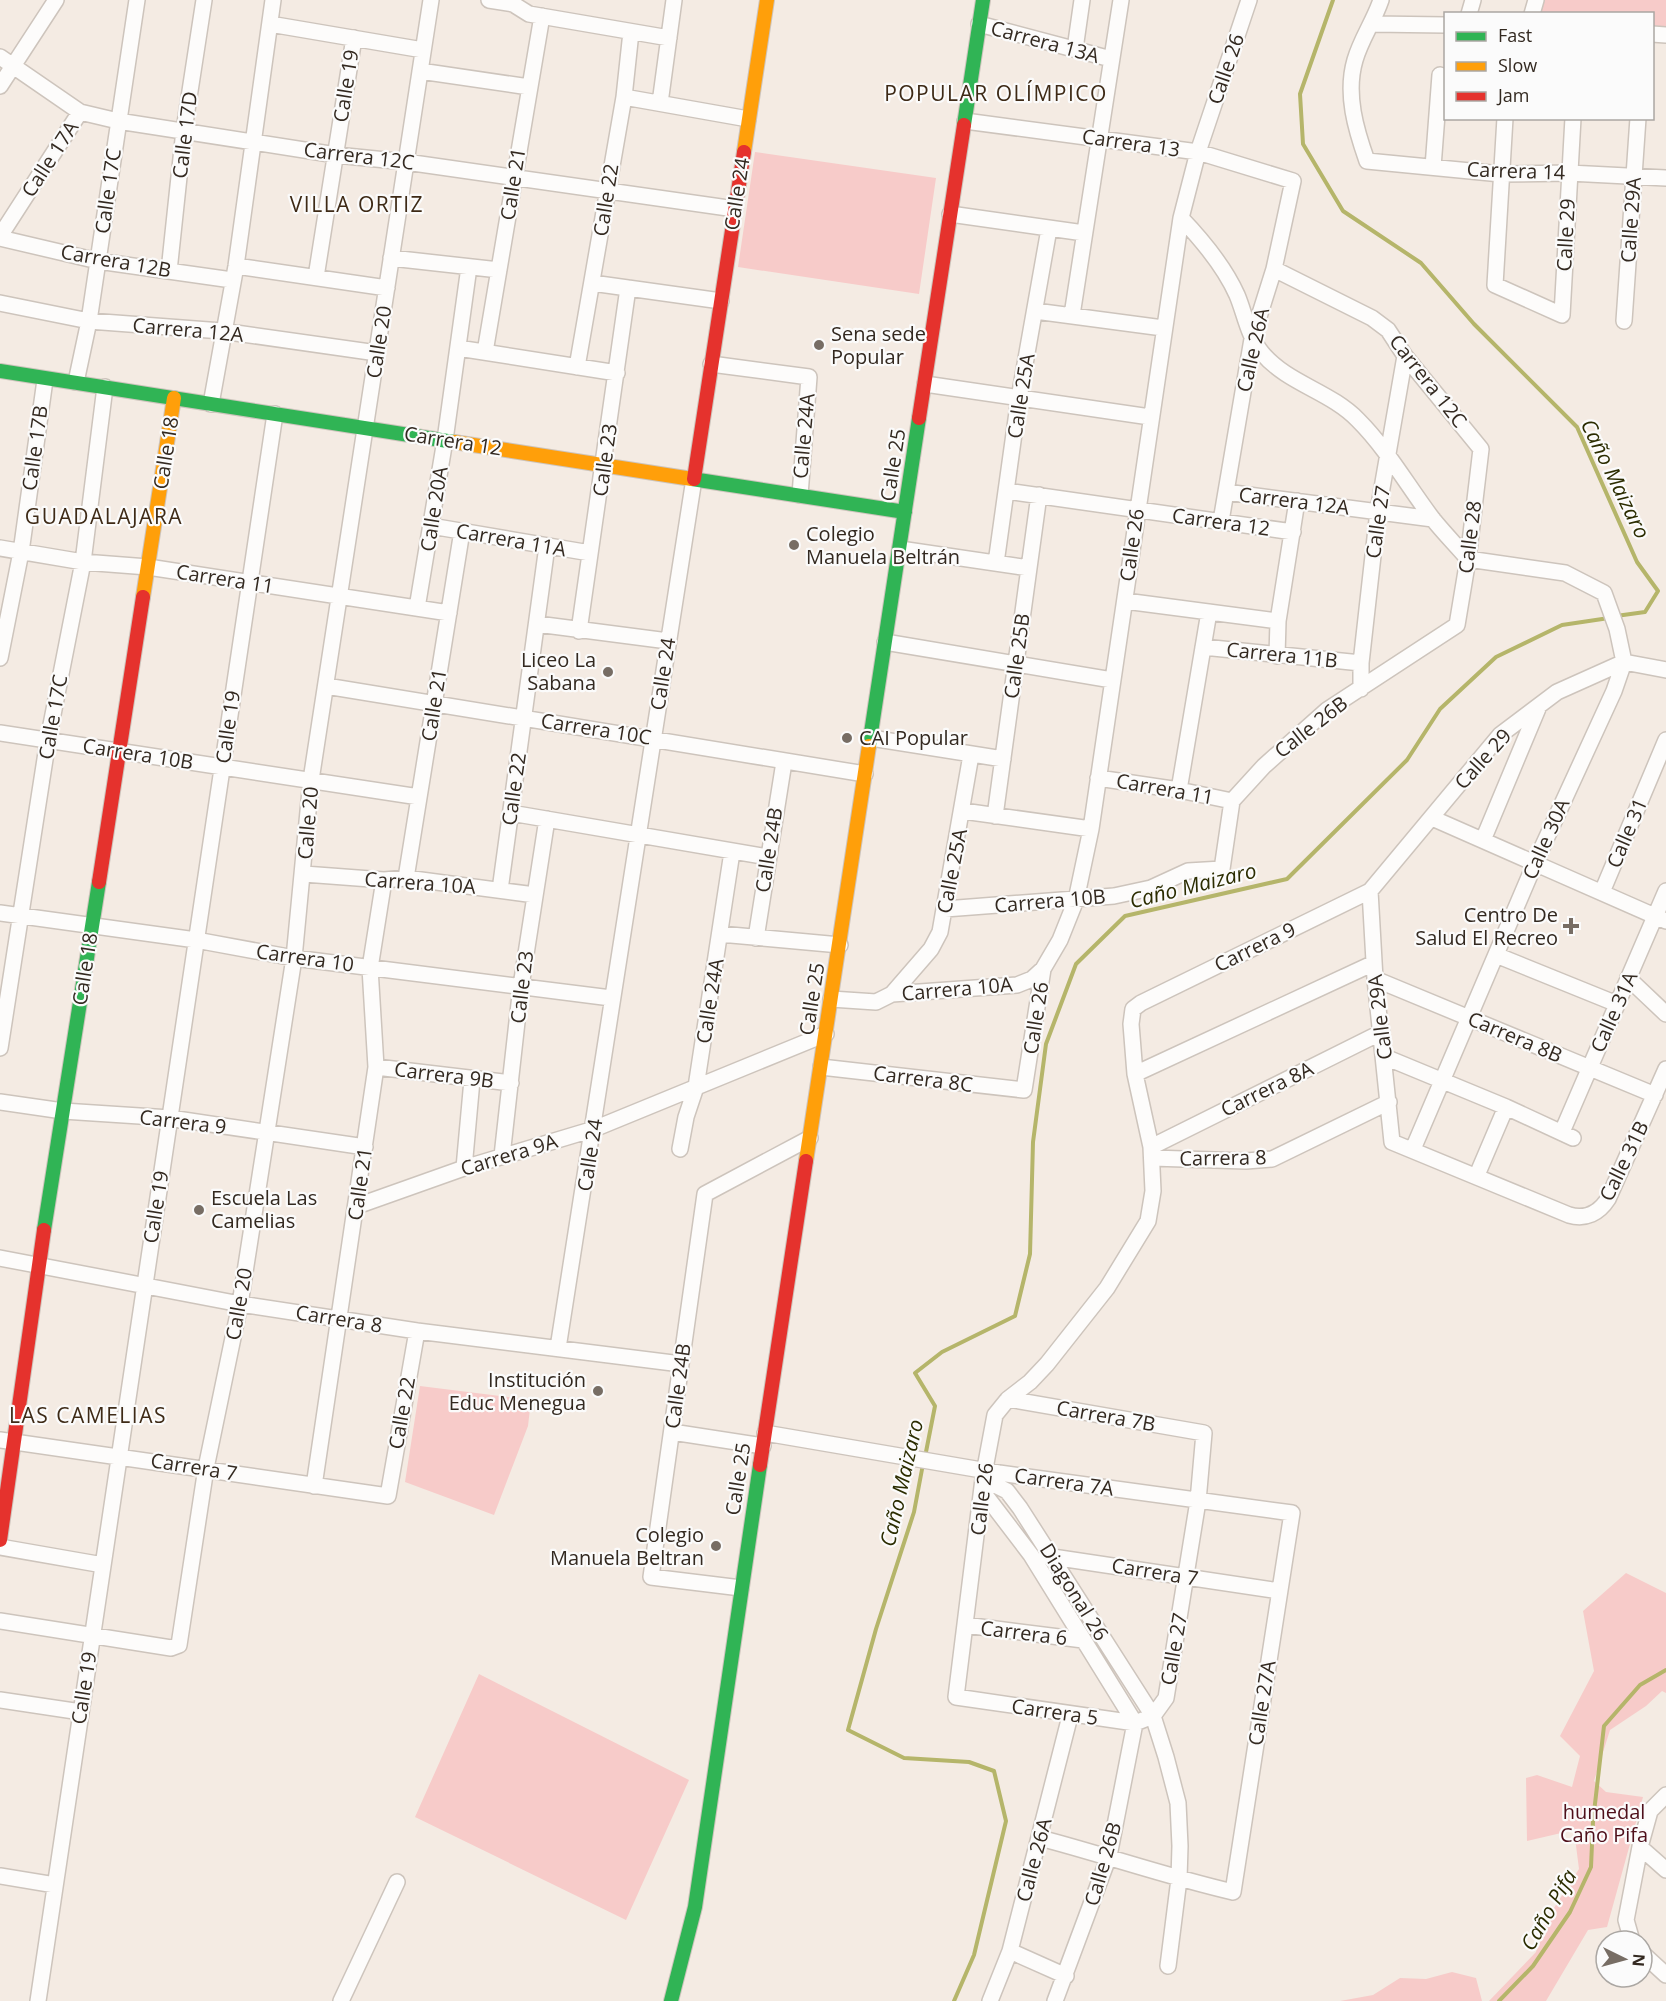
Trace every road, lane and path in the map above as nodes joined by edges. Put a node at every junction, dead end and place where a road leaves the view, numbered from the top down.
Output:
1 (56, 0) edge
2 (137, 0) edge
3 (204, 0) edge
4 (273, 0) edge
5 (431, 0) edge
6 (489, 0) edge
7 (674, 0) edge
8 (767, 0) edge
9 (983, 0) edge
10 (1082, 0) edge
11 (1121, 0) edge
12 (1249, 0) edge
13 (1381, 0) edge
14 (515, 2) edge
15 (542, 16) junction
16 (270, 24) junction
17 (979, 24) junction
18 (1372, 24) junction
19 (1444, 25) edge
20 (631, 32) junction
21 (354, 38) junction
22 (669, 38) junction
23 (1075, 49) junction
24 (423, 50) junction
25 (0, 57) edge
26 (1112, 59) junction
27 (14, 68) junction
28 (420, 72) junction
29 (1440, 75) dead end
30 (0, 86) edge
31 (529, 87) junction
32 (624, 97) junction
33 (660, 103) junction
34 (80, 112) junction
35 (748, 119) junction
36 (1505, 120) edge
37 (1573, 120) edge
38 (1638, 120) edge
39 (118, 121) junction
40 (965, 121) junction
41 (184, 130) junction
42 (1099, 138) junction
43 (252, 140) junction
44 (1198, 152) junction
45 (336, 155) junction
46 (406, 162) junction
47 (1433, 167) junction
48 (1569, 173) junction
49 (1501, 174) junction
50 (1634, 176) junction
51 (515, 177) junction
52 (1666, 178) edge
53 (1293, 181) joint
54 (607, 190) junction
55 (735, 209) junction
56 (951, 213) junction
57 (1181, 218) junction
58 (1049, 229) junction
59 (1084, 233) junction
60 (0, 237) edge
61 (392, 258) junction
62 (98, 261) junction
63 (469, 267) junction
64 (1274, 269) junction
65 (499, 270) junction
66 (169, 271) junction
67 (234, 273) junction
68 (316, 277) junction
69 (592, 283) junction
70 (387, 288) junction
71 (628, 288) junction
72 (721, 301) junction
73 (0, 303) edge
74 (1035, 311) junction
75 (1072, 315) junction
76 (89, 321) junction
77 (1624, 321) dead end
78 (1163, 328) junction
79 (222, 331) junction
80 (1252, 339) junction
81 (458, 348) junction
82 (485, 352) junction
83 (377, 353) junction
84 (1405, 356) junction
85 (711, 364) junction
86 (577, 367) junction
87 (0, 372) edge
88 (616, 373) junction
89 (45, 380) junction
90 (76, 382) junction
91 (925, 384) junction
92 (105, 387) junction
93 (174, 398) junction
94 (1019, 398) junction
95 (211, 404) junction
96 (275, 414) junction
97 (1150, 417) junction
98 (365, 428) junction
99 (445, 440) junction
100 (1481, 449) joint
101 (1388, 455) junction
102 (605, 465) junction
103 (694, 479) junction
104 (1006, 491) junction
105 (1226, 492) junction
106 (800, 495) junction
107 (1039, 495) junction
108 (1298, 501) junction
109 (1137, 510) junction
110 (905, 512) junction
111 (1378, 512) junction
112 (1433, 519) junction
113 (1221, 521) junction
114 (431, 526) junction
115 (462, 531) junction
116 (1293, 532) junction
117 (547, 546) junction
118 (0, 548) edge
119 (900, 549) junction
120 (21, 552) junction
121 (590, 553) junction
122 (1468, 559) junction
123 (83, 561) junction
124 (996, 563) junction
125 (148, 567) junction
126 (1029, 568) junction
127 (250, 582) junction
128 (340, 596) junction
129 (1125, 601) junction
130 (417, 608) junction
131 (1209, 612) junction
132 (449, 613) junction
133 (1278, 621) junction
134 (537, 624) junction
135 (1457, 625) joint
136 (579, 631) junction
137 (668, 641) junction
138 (885, 642) junction
139 (1203, 647) junction
140 (1277, 656) junction
141 (0, 658) edge
142 (1624, 662) junction
143 (1016, 663) junction
144 (1361, 663) junction
145 (1666, 670) edge
146 (1112, 680) junction
147 (326, 686) junction
148 (1361, 689) junction
149 (434, 703) junction
150 (1540, 703) junction
151 (524, 717) junction
152 (0, 733) edge
153 (871, 738) junction
154 (652, 739) junction
155 (48, 740) junction
156 (1666, 740) edge
157 (119, 751) junction
158 (971, 755) junction
159 (1003, 759) junction
160 (784, 762) junction
161 (222, 767) junction
162 (866, 774) junction
163 (1098, 778) junction
164 (311, 780) junction
165 (1179, 790) junction
166 (419, 797) junction
167 (1232, 801) junction
168 (963, 812) junction
169 (511, 813) junction
170 (995, 816) junction
171 (1432, 818) junction
172 (547, 819) junction
173 (1090, 829) junction
174 (637, 834) junction
175 (1483, 840) junction
176 (732, 852) junction
177 (767, 857) junction
178 (1535, 863) junction
179 (304, 874) junction
180 (406, 878) junction
181 (384, 880) junction
182 (500, 890) junction
183 (1370, 891) junction
184 (1666, 891) edge
185 (1602, 892) junction
186 (535, 895) junction
187 (1076, 900) junction
188 (945, 909) junction
189 (0, 913) edge
190 (21, 915) junction
191 (1661, 918) edge
192 (92, 925) junction
193 (720, 934) junction
194 (756, 938) junction
195 (196, 940) junction
196 (840, 945) junction
197 (1496, 955) junction
198 (294, 958) junction
199 (370, 968) junction
200 (1043, 969) junction
201 (1374, 971) junction
202 (1628, 978) junction
203 (522, 986) junction
204 (892, 994) junction
205 (611, 999) junction
206 (831, 999) junction
207 (1141, 1003) joint
208 (1617, 1004) junction
209 (1666, 1014) edge
210 (1469, 1018) junction
211 (1382, 1032) junction
212 (826, 1034) junction
213 (0, 1048) edge
214 (1385, 1058) junction
215 (376, 1066) junction
216 (821, 1067) junction
217 (1590, 1068) junction
218 (1666, 1069) edge
219 (1135, 1074) junction
220 (472, 1080) junction
221 (1442, 1080) junction
222 (511, 1083) junction
223 (696, 1087) junction
224 (1024, 1090) joint
225 (1655, 1095) junction
226 (0, 1102) edge
227 (1389, 1102) junction
228 (1506, 1107) junction
229 (63, 1111) junction
230 (170, 1118) junction
231 (594, 1130) junction
232 (265, 1132) junction
233 (810, 1138) junction
234 (365, 1147) junction
235 (680, 1149) dead end
236 (1413, 1149) junction
237 (1151, 1152) junction
238 (502, 1156) junction
239 (464, 1168) junction
240 (1477, 1175) junction
241 (357, 1206) junction
242 (0, 1258) edge
243 (39, 1264) junction
244 (144, 1287) junction
245 (240, 1304) junction
246 (339, 1318) junction
247 (417, 1331) junction
248 (558, 1348) junction
249 (681, 1364) junction
250 (1008, 1399) junction
251 (0, 1429) edge
252 (672, 1432) junction
253 (1204, 1433) joint
254 (764, 1440) junction
255 (6, 1441) edge
256 (119, 1456) junction
257 (206, 1468) junction
258 (984, 1480) junction
259 (314, 1486) junction
260 (388, 1496) joint
261 (1198, 1501) junction
262 (1292, 1513) joint
263 (0, 1540) edge
264 (0, 1547) edge
265 (1031, 1555) junction
266 (1052, 1556) junction
267 (103, 1565) junction
268 (1186, 1578) junction
269 (741, 1588) junction
270 (1279, 1591) junction
271 (0, 1622) edge
272 (965, 1625) junction
273 (92, 1636) junction
274 (1083, 1640) junction
275 (956, 1697) joint
276 (0, 1700) edge
277 (81, 1712) junction
278 (1070, 1716) junction
279 (1152, 1716) junction
280 (1135, 1723) junction
281 (1666, 1795) edge
282 (1650, 1811) junction
283 (1666, 1814) edge
284 (1040, 1838) junction
285 (1640, 1847) junction
286 (1109, 1856) junction
287 (1666, 1870) edge
288 (0, 1876) edge
289 (1179, 1880) junction
290 (397, 1882) dead end
291 (55, 1885) junction
292 (1628, 1929) edge
293 (1010, 1951) junction
294 (1654, 1964) edge
295 (1168, 1966) dead end
296 (1666, 1975) edge
297 (1066, 1976) junction
298 (38, 2001) edge
299 (341, 2001) edge
300 (671, 2001) edge
301 (990, 2001) edge
302 (1055, 2001) edge

1 - 27 street
2 - 39 street, Calle 17C
3 - 41 street, Calle 17D
4 - 16 street
5 - 24 street, Calle 20
6 - 14 street
7 - 22 street
8 - 35 street, Calle 24
9 - 17 street, Calle 25
10 - 23 street
11 - 26 street
12 - 44 street, Calle 26
13 - 18 street
14 - 15 street
15 - 20 street
15 - 31 street, Calle 21
16 - 21 street
16 - 43 street
17 - 23 street, Carrera 13A
17 - 40 street, Calle 25
18 - 19 street
18 - 47 street, Carrera 14
20 - 22 street
20 - 32 street, Calle 22
21 - 24 street
21 - 45 street, Calle 19
22 - 33 street
23 - 26 street, Carrera 13A
24 - 28 street, Calle 20
25 - 27 street, Carrera 12C
26 - 42 street
27 - 30 street
27 - 34 street, Carrera 12C
28 - 31 street
28 - 46 street, Calle 20
29 - 47 street
31 - 51 street, Calle 21
32 - 33 street
32 - 54 street, Calle 22
33 - 35 street
34 - 39 street, Carrera 12C
34 - 60 street, Calle 17A
35 - 55 street, Calle 24
36 - 49 street
37 - 48 street, Calle 29
38 - 50 street, Calle 29A
39 - 41 street, Carrera 12C
39 - 62 street, Calle 17C
40 - 42 street, Carrera 13
40 - 56 street, Calle 25
41 - 43 street, Carrera 12C
41 - 66 street, Calle 17D
42 - 44 street, Carrera 13
42 - 59 street
43 - 45 street, Carrera 12C
43 - 67 street
44 - 53 street, Carrera 13
44 - 57 street, Calle 26
45 - 46 street, Carrera 12C
45 - 68 street, Calle 19
46 - 51 street, Carrera 12C
46 - 61 street, Calle 20
47 - 49 street, Carrera 14
48 - 49 street, Carrera 14
48 - 49 street, Calle 29
48 - 50 street, Carrera 14
50 - 52 street, Carrera 14
50 - 77 street, Calle 29A
51 - 54 street, Carrera 12C
51 - 65 street, Calle 21
53 - 64 street, Calle 26A
54 - 55 street, Carrera 12C
54 - 69 street, Calle 22
55 - 72 street, Calle 24
56 - 58 street
56 - 91 street, Calle 25
57 - 78 street, Calle 26
57 - 80 street
58 - 59 street
58 - 74 street, Calle 25A
59 - 75 street
60 - 62 street, Carrera 12B
61 - 63 street
61 - 70 street, Calle 20
62 - 66 street, Carrera 12B
62 - 76 street, Calle 17C
63 - 65 street
63 - 81 street, Calle 20A
64 - 80 street, Calle 26A
64 - 84 street, Carrera 12C
65 - 82 street, Calle 21
66 - 67 street, Carrera 12B
67 - 68 street, Carrera 12B
67 - 79 street
68 - 70 street, Carrera 12B
69 - 71 street
69 - 86 street, Calle 22
70 - 83 street, Calle 20
71 - 72 street
71 - 88 street, Calle 23
72 - 85 street, Calle 24
73 - 76 street, Carrera 12A
74 - 75 street
74 - 94 street, Calle 25A
75 - 78 street
76 - 79 street, Carrera 12A
76 - 90 street, Calle 17C
78 - 97 street, Calle 26
79 - 83 street, Carrera 12A
79 - 95 street
80 - 101 street
80 - 105 street, Calle 26A
81 - 82 street
81 - 99 street, Calle 20A
82 - 86 street
83 - 98 street, Calle 20
84 - 100 street, Carrera 12C
84 - 101 street, Calle 27
85 - 103 street, Calle 24
85 - 106 street, Calle 24A
86 - 88 street
87 - 89 street, Carrera 12
88 - 102 street, Calle 23
89 - 90 street, Carrera 12
89 - 120 street, Calle 17B
90 - 92 street, Carrera 12
91 - 94 street
91 - 110 street, Calle 25
92 - 93 street, Carrera 12
92 - 123 street, Calle 17C
93 - 95 street, Carrera 12
93 - 125 street, Calle 18
94 - 97 street
94 - 104 street, Calle 25A
95 - 96 street, Carrera 12
96 - 98 street, Carrera 12
96 - 127 street, Calle 19
97 - 109 street, Calle 26
98 - 99 street, Carrera 12
98 - 128 street, Calle 20
99 - 102 street, Carrera 12
99 - 114 street, Calle 20A
100 - 122 street, Calle 28
101 - 111 street, Calle 27
101 - 112 street
102 - 103 street, Carrera 12
102 - 121 street, Calle 23
103 - 106 street, Carrera 12
103 - 137 street, Calle 24
104 - 107 street, Carrera 12
104 - 124 street, Calle 25A
105 - 108 street, Carrera 12A
105 - 113 street, Calle 26A
106 - 110 street, Carrera 12
107 - 109 street, Carrera 12
107 - 126 street, Calle 25B
108 - 111 street, Carrera 12A
108 - 116 street
109 - 113 street, Carrera 12
109 - 129 street, Calle 26
110 - 119 street, Calle 25
111 - 112 street, Carrera 12A
111 - 144 street, Calle 27
112 - 122 street
113 - 116 street, Carrera 12
114 - 115 street, Carrera 11A
114 - 130 street, Calle 20A
115 - 117 street, Carrera 11A
115 - 132 street, Calle 21
116 - 133 street
117 - 121 street, Carrera 11A
117 - 134 street, Calle 22
118 - 120 street, Carrera 11
119 - 124 street
119 - 138 street, Calle 25
120 - 123 street, Carrera 11
120 - 141 street, Calle 17B
121 - 136 street, Calle 23
122 - 135 street, Calle 28
122 - 142 street
123 - 125 street, Carrera 11
123 - 155 street, Calle 17C
124 - 126 street
125 - 127 street, Carrera 11
125 - 157 street, Calle 18
126 - 143 street, Calle 25B
127 - 128 street, Carrera 11
127 - 161 street, Calle 19
128 - 130 street, Carrera 11
128 - 147 street, Calle 20
129 - 131 street
129 - 146 street, Calle 26
130 - 132 street, Carrera 11
131 - 133 street
131 - 139 street
132 - 149 street, Calle 21
133 - 140 street
134 - 136 street
134 - 151 street, Calle 22
135 - 148 street, Calle 26B
136 - 137 street
137 - 154 street, Calle 24
138 - 143 street
138 - 153 street, Calle 25
139 - 140 street, Carrera 11B
139 - 165 street
140 - 144 street, Carrera 11B
142 - 145 street
142 - 150 street, Calle 29
142 - 178 street, Calle 30A
143 - 146 street
143 - 159 street, Calle 25B
144 - 148 street, Calle 27
146 - 163 street, Calle 26
147 - 149 street, Carrera 10C
147 - 164 street, Calle 20
148 - 167 street, Calle 26B
149 - 151 street, Carrera 10C
149 - 166 street, Calle 21
150 - 171 street, Calle 29
150 - 175 street
151 - 154 street, Carrera 10C
151 - 169 street, Calle 22
152 - 155 street, Carrera 10B
153 - 158 street
153 - 162 street, Calle 25
154 - 160 street, Carrera 10C
154 - 174 street, Calle 24
155 - 157 street, Carrera 10B
155 - 190 street, Calle 17C
156 - 185 street, Calle 31
157 - 161 street, Carrera 10B
157 - 192 street, Calle 18
158 - 159 street
158 - 168 street, Calle 25A
159 - 170 street, Calle 25B
160 - 162 street, Carrera 10C
160 - 177 street, Calle 24B
161 - 164 street, Carrera 10B
161 - 195 street, Calle 19
162 - 196 street, Calle 25
163 - 165 street, Carrera 11
163 - 173 street, Calle 26
164 - 166 street, Carrera 10B
164 - 179 street, Calle 20
165 - 167 street, Carrera 11
166 - 180 street, Calle 21
167 - 187 street, Carrera 10B
168 - 170 street
168 - 188 street, Calle 25A
169 - 172 street
169 - 182 street, Calle 22
170 - 173 street
171 - 175 street
171 - 183 street, Calle 29
172 - 174 street
172 - 186 street, Calle 23
173 - 187 street, Calle 26
174 - 176 street
174 - 205 street, Calle 24
175 - 178 street
176 - 177 street
176 - 193 street, Calle 24A
177 - 194 street, Calle 24B
178 - 185 street
178 - 197 street, Calle 30A
179 - 181 street, Carrera 10A
179 - 198 street, Calle 20
180 - 181 street, Carrera 10A
180 - 182 street, Carrera 10A
181 - 199 street, Calle 21
182 - 186 street, Carrera 10A
183 - 201 street, Calle 29A
183 - 207 street, Carrera 9
184 - 191 street, Calle 31A
185 - 191 street
186 - 203 street, Calle 23
187 - 188 street, Carrera 10B
187 - 200 street, Calle 26
188 - 204 street, Calle 25A
189 - 190 street, Carrera 10
190 - 192 street, Carrera 10
190 - 213 street, Calle 17C
191 - 202 street, Calle 31A
192 - 195 street, Carrera 10
192 - 229 street, Calle 18
193 - 194 street
193 - 223 street, Calle 24A
194 - 196 street
195 - 198 street, Carrera 10
195 - 230 street, Calle 19
196 - 206 street, Calle 25
197 - 208 street
197 - 210 street, Calle 30A
198 - 199 street, Carrera 10
198 - 232 street, Calle 20
199 - 203 street, Carrera 10
199 - 215 street, Calle 21
200 - 204 street, Carrera 10A
200 - 224 street, Calle 26
201 - 210 street, Carrera 8B
201 - 211 street, Calle 29A
201 - 219 street
202 - 208 street, Calle 31A
202 - 209 street
203 - 205 street, Carrera 10
203 - 222 street, Calle 23
204 - 206 street, Carrera 10A
205 - 231 street, Calle 24
206 - 212 street, Calle 25
207 - 219 street, Calle 26
208 - 217 street, Calle 31A
210 - 217 street, Carrera 8B
210 - 221 street, Calle 30A
211 - 214 street, Calle 29A
211 - 237 street, Carrera 8A
212 - 216 street, Calle 25
212 - 223 street, Carrera 9A
214 - 221 street
214 - 227 street, Calle 29A
215 - 220 street, Carrera 9B
215 - 234 street, Calle 21
216 - 224 street, Carrera 8C
216 - 233 street, Calle 25
217 - 225 street, Carrera 8B
217 - 228 street, Calle 31A
218 - 225 street, Calle 31B
219 - 237 street, Calle 26
220 - 222 street, Carrera 9B
220 - 239 street
221 - 228 street
221 - 236 street, Calle 30A
222 - 238 street, Calle 23
223 - 231 street, Carrera 9A
223 - 235 street, Calle 24A
225 - 240 street, Calle 31B
226 - 229 street, Carrera 9
227 - 236 street, Calle 29A
227 - 237 street, Carrera 8
228 - 240 street
229 - 230 street, Carrera 9
229 - 243 street, Calle 18
230 - 232 street, Carrera 9
230 - 244 street, Calle 19
231 - 238 street, Carrera 9A
231 - 248 street, Calle 24
232 - 234 street, Carrera 9
232 - 245 street, Calle 20
233 - 249 street, Calle 24B
233 - 254 street, Calle 25
234 - 241 street, Calle 21
236 - 240 street
237 - 250 street, Calle 26
238 - 239 street, Carrera 9A
239 - 241 street, Carrera 9A
241 - 246 street, Calle 21
242 - 243 street, Carrera 8
243 - 244 street, Carrera 8
243 - 255 street, Calle 18
244 - 245 street, Carrera 8
244 - 256 street, Calle 19
245 - 246 street, Carrera 8
245 - 257 street, Calle 20
246 - 247 street, Carrera 8
246 - 259 street, Calle 21
247 - 248 street, Carrera 8
247 - 260 street, Calle 22
248 - 249 street, Carrera 8
249 - 252 street, Calle 24B
250 - 253 street, Carrera 7B
250 - 258 street, Calle 26
251 - 255 street
252 - 254 street, Carrera 7A
252 - 269 street, Calle 24B
253 - 261 street, Calle 27
254 - 258 street, Carrera 7A
254 - 269 street, Calle 25
255 - 256 street, Carrera 7
255 - 263 street, Calle 18
256 - 257 street, Carrera 7
256 - 267 street, Calle 19
257 - 259 street, Carrera 7
257 - 273 street, Calle 20
258 - 261 street, Carrera 7A
258 - 265 street, Diagonal 26
258 - 266 street, Diagonal 26
258 - 272 street, Calle 26
259 - 260 street, Carrera 7
261 - 262 street, Carrera 7A
261 - 268 street, Calle 27
262 - 270 street, Calle 27A
264 - 267 street
265 - 266 street, Carrera 7
265 - 274 street, Diagonal 26
266 - 268 street, Carrera 7
266 - 279 street, Diagonal 26
267 - 273 street, Calle 19
268 - 270 street, Carrera 7
268 - 279 street, Calle 27
269 - 300 street, Calle 25
270 - 289 street, Calle 27A
271 - 273 street
272 - 274 street, Carrera 6
272 - 275 street, Calle 26
273 - 277 street, Calle 19
274 - 280 street, Diagonal 26
275 - 278 street, Carrera 5
276 - 277 street
277 - 291 street, Calle 19
278 - 280 street, Carrera 5
278 - 284 street, Calle 26A
279 - 280 street, Carrera 5
279 - 289 street
280 - 286 street, Calle 26B
281 - 282 street
282 - 283 street
282 - 285 street
284 - 286 street
284 - 293 street, Calle 26A
285 - 287 street
285 - 292 street
286 - 289 street
286 - 297 street, Calle 26B
288 - 291 street
289 - 295 street
290 - 299 street
291 - 298 street, Calle 19
293 - 297 street
293 - 301 street, Calle 26A
294 - 296 street
297 - 302 street, Calle 26B

